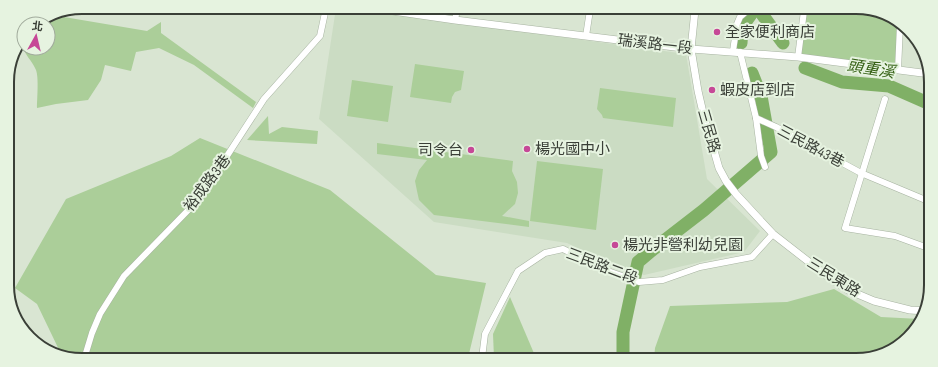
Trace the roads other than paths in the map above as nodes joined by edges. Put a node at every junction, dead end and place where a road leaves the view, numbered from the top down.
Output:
1 (325, 14) edge
2 (417, 14) edge
3 (456, 14) edge
4 (589, 14) edge
5 (695, 14) edge
6 (743, 14) edge
7 (804, 14) edge
8 (455, 20) junction
9 (900, 30) edge
10 (586, 36) junction
11 (691, 49) junction
12 (736, 52) junction
13 (798, 57) junction
14 (898, 70) junction
15 (923, 73) edge
16 (885, 99) dead end
17 (756, 118) junction
18 (765, 167) dead end
19 (862, 173) junction
20 (924, 199) edge
21 (772, 234) junction
22 (924, 247) edge
23 (919, 311) edge
24 (86, 353) edge
25 (483, 353) edge

1 - 24 street, 裕成路3巷
2 - 8 street, 瑞溪路一段
3 - 8 street
4 - 10 street
5 - 11 street, 三民路
6 - 12 street
7 - 13 street
8 - 10 street, 瑞溪路一段
9 - 14 street
10 - 11 street, 瑞溪路一段
11 - 12 street, 瑞溪路一段
11 - 21 street, 三民路
12 - 13 street, 瑞溪路一段
12 - 17 street
13 - 14 street, 瑞溪路一段
14 - 15 street, 瑞溪路一段
16 - 19 street
17 - 18 street
17 - 19 street, 三民路43巷
19 - 20 street, 三民路43巷
19 - 22 street
21 - 23 street, 三民東路
21 - 25 street, 三民路二段

